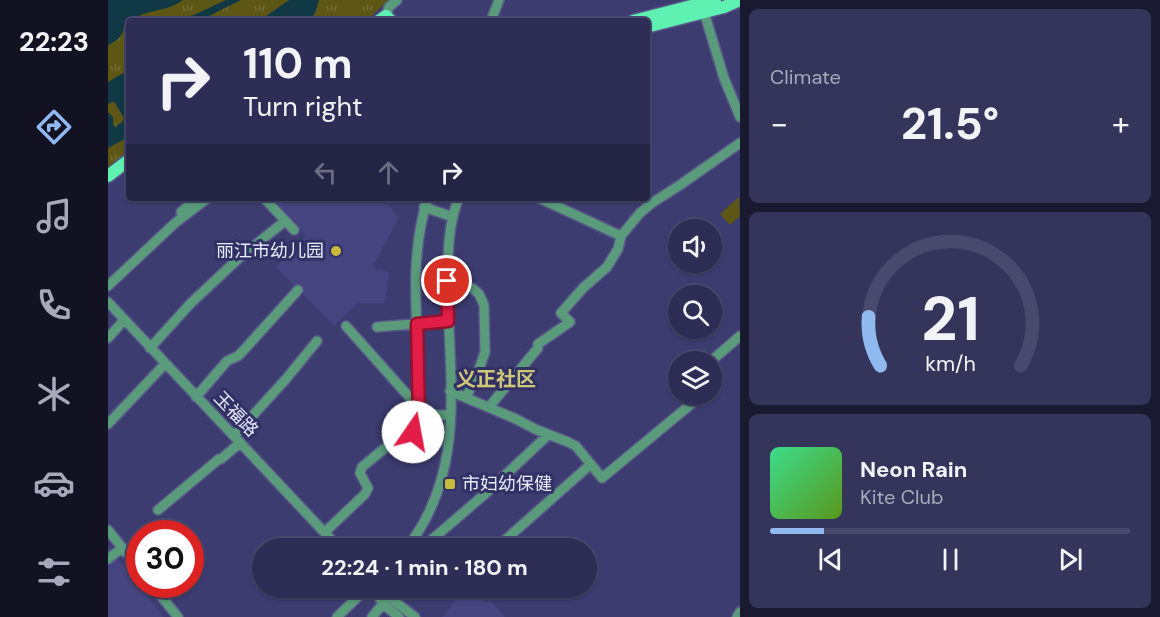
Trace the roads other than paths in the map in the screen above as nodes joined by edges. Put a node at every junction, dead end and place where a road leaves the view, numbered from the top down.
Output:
1 (397, 0) edge
2 (499, 0) edge
3 (715, 0) edge
4 (740, 0) edge
5 (704, 12) junction
6 (386, 18) edge
7 (492, 18) edge
8 (645, 18) edge
9 (650, 26) edge
10 (740, 117) edge
11 (740, 143) edge
12 (126, 162) edge
13 (108, 176) edge
14 (195, 201) edge
15 (204, 201) edge
16 (267, 201) edge
17 (458, 201) edge
18 (545, 201) edge
19 (426, 203) edge
20 (453, 217) junction
21 (285, 221) junction
22 (294, 230) dead end
23 (621, 236) junction
24 (108, 278) edge
25 (447, 281) junction
26 (108, 286) edge
27 (298, 290) dead end
28 (108, 302) edge
29 (124, 320) junction
30 (448, 321) junction
31 (417, 324) junction
32 (346, 326) dead end
33 (377, 327) dead end
34 (740, 336) edge
35 (108, 338) edge
36 (317, 341) dead end
37 (150, 348) junction
38 (722, 352) edge
39 (165, 364) junction
40 (450, 391) junction
41 (196, 397) junction
42 (466, 397) junction
43 (690, 405) edge
44 (489, 407) junction
45 (419, 412) junction
46 (451, 416) junction
47 (108, 424) edge
48 (548, 435) junction
49 (237, 439) junction
50 (591, 464) junction
51 (158, 510) dead end
52 (108, 530) edge
53 (325, 532) junction
54 (330, 538) edge
55 (414, 538) edge
56 (434, 538) edge
57 (507, 538) edge
58 (122, 548) junction
59 (126, 553) edge
60 (108, 559) edge
61 (163, 598) edge
62 (357, 598) edge
63 (380, 598) edge
64 (388, 598) edge
65 (383, 604) junction
66 (740, 612) edge
67 (178, 617) edge
68 (337, 617) edge
69 (372, 617) edge
70 (399, 617) edge
71 (414, 617) edge
72 (737, 617) edge

1 - 6 street
2 - 7 street
3 - 8 main road
4 - 5 main road
5 - 9 main road
5 - 10 street
11 - 23 street
12 - 13 main road
14 - 24 street
15 - 26 street
16 - 21 street
17 - 20 street
18 - 23 street
19 - 20 street
19 - 31 street
20 - 25 street
21 - 22 street
21 - 37 street
23 - 44 street
25 - 30 street
25 - 42 street
27 - 41 street
28 - 29 street, 玉福路
29 - 35 street
29 - 37 street, 玉福路
30 - 31 street
30 - 40 street
31 - 33 street
31 - 45 street
32 - 45 street
34 - 38 street
36 - 49 street
37 - 39 street, 玉福路
39 - 41 street, 玉福路
39 - 47 street
40 - 42 street
40 - 46 street
41 - 49 street, 玉福路
42 - 44 street
43 - 50 street
44 - 48 street
45 - 46 street
45 - 53 street
46 - 55 street
48 - 50 street
48 - 56 street
49 - 51 street
49 - 53 street, 玉福路
50 - 57 street
52 - 58 street
53 - 54 street, 玉福路
58 - 59 street
58 - 60 street
61 - 67 street
62 - 68 street
63 - 65 street
64 - 71 street
65 - 69 street
65 - 70 street
66 - 72 street

